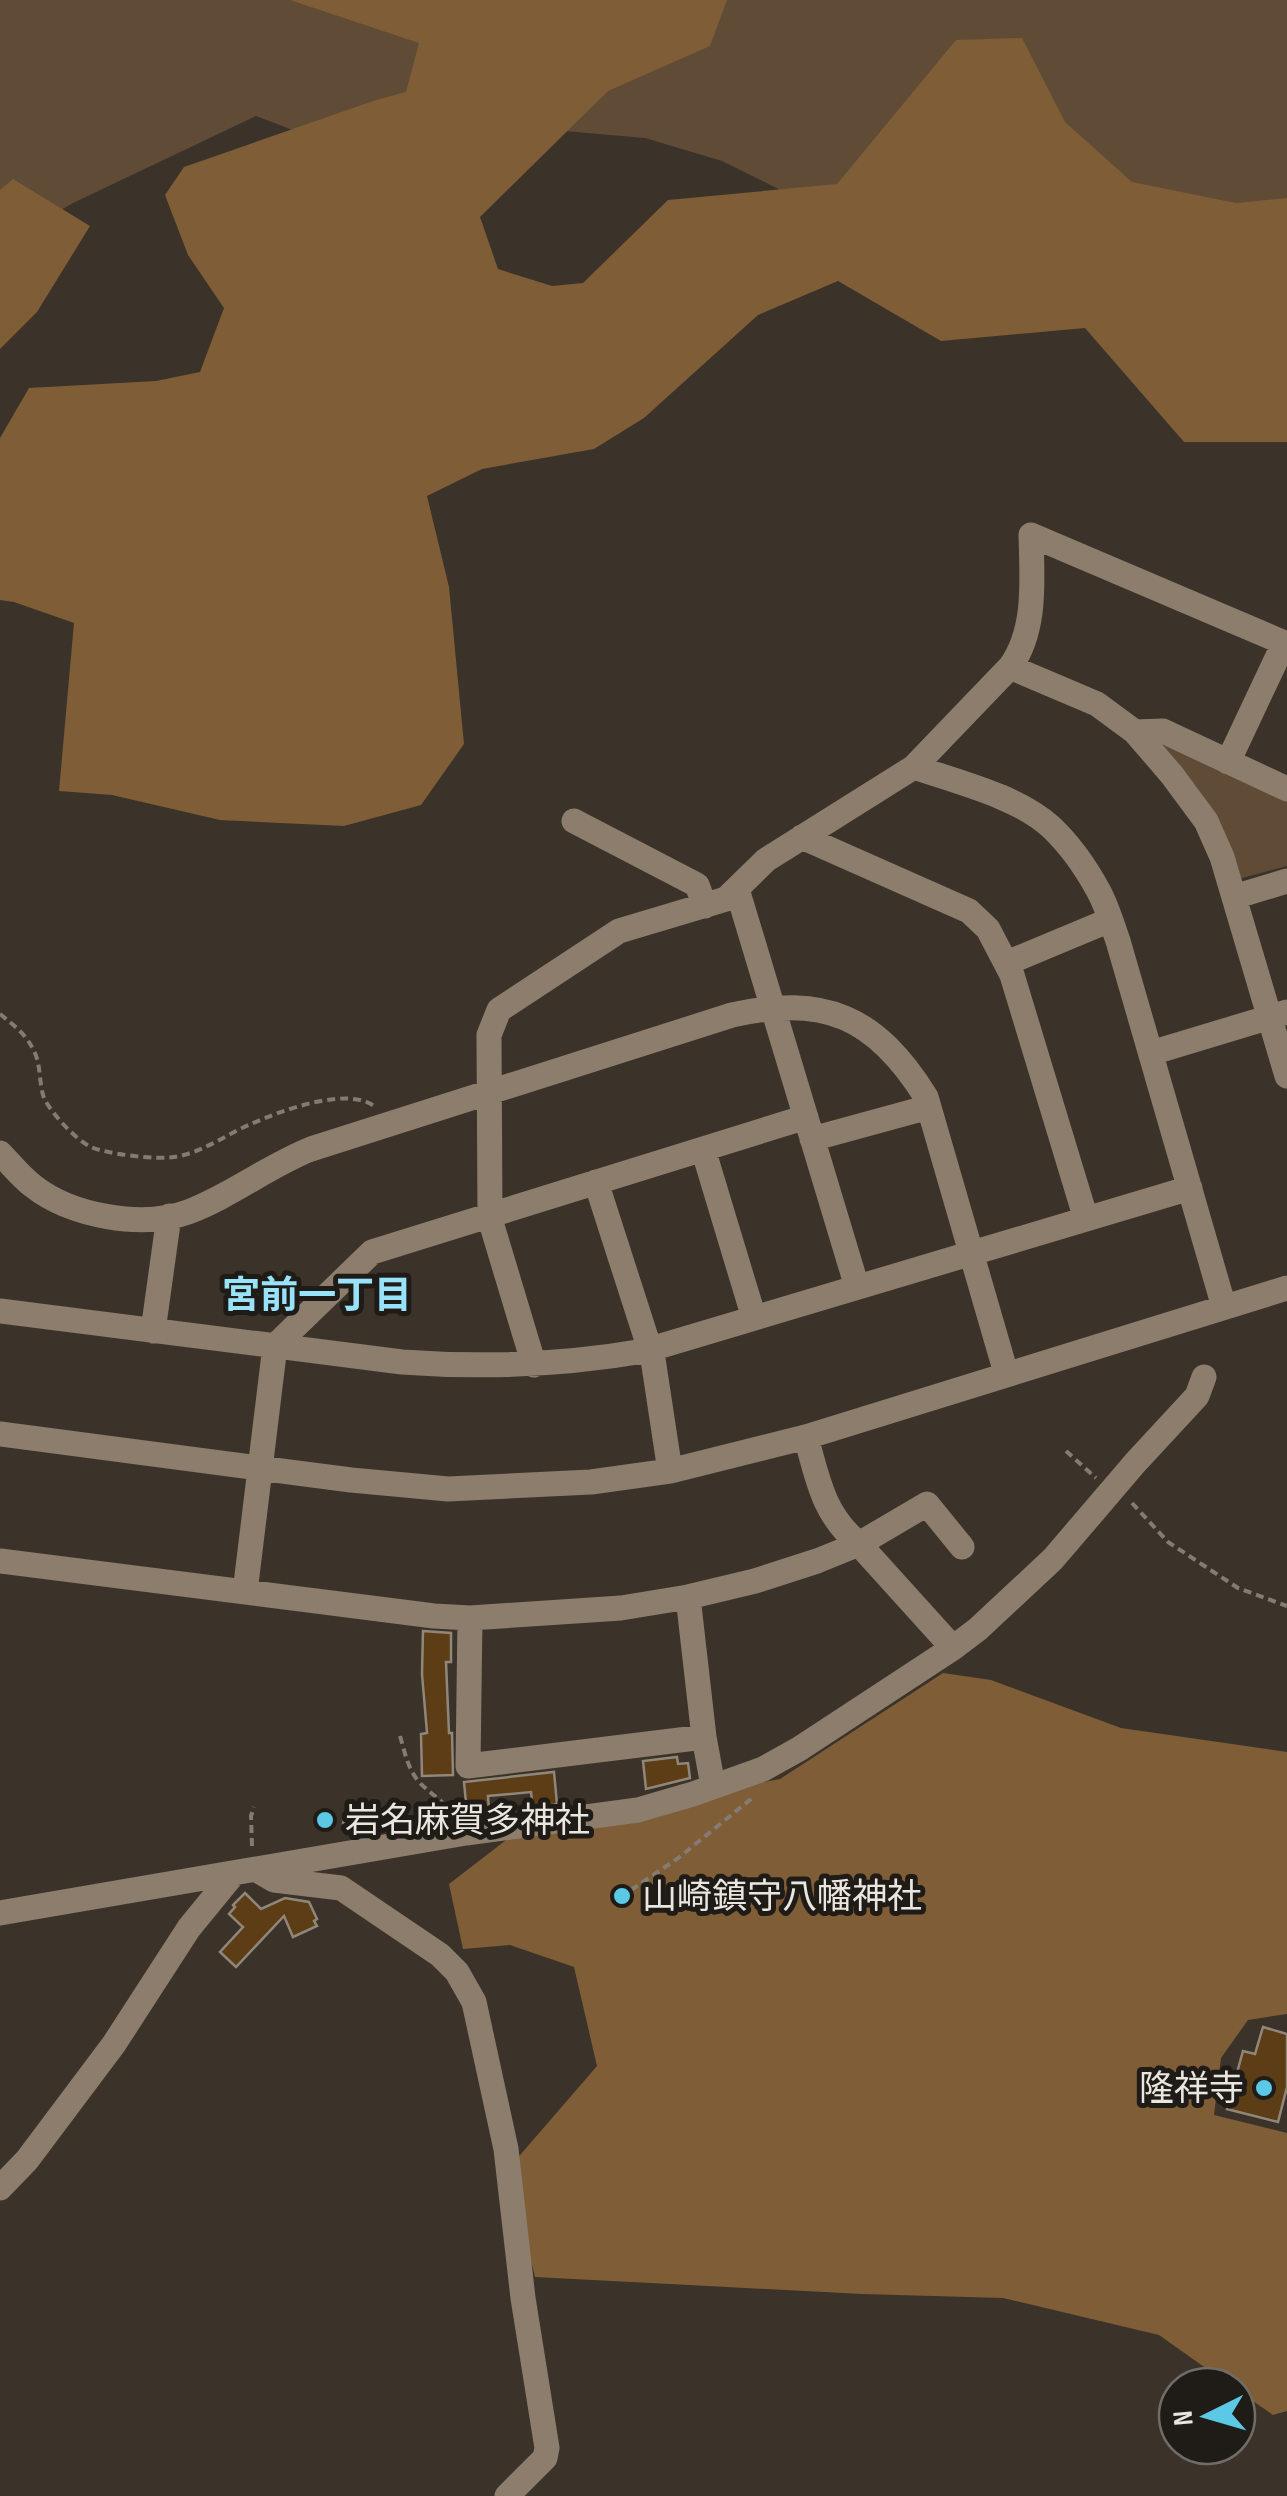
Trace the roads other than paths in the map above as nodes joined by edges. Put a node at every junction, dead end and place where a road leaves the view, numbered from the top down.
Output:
1 (1286, 644) edge
2 (1010, 667) junction
3 (1136, 732) junction
4 (1228, 762) junction
5 (914, 767) junction
6 (1287, 789) edge
7 (574, 821) dead end
8 (802, 837) junction
9 (1287, 881) edge
10 (737, 888) junction
11 (1234, 897) junction
12 (705, 906) junction
13 (1110, 920) junction
14 (1007, 963) junction
15 (773, 1008) junction
16 (1278, 1014) edge
17 (1150, 1053) junction
18 (1287, 1076) edge
19 (489, 1092) junction
20 (929, 1107) junction
21 (809, 1128) junction
22 (703, 1149) junction
23 (0, 1154) edge
24 (596, 1182) junction
25 (1190, 1188) junction
26 (490, 1215) junction
27 (168, 1216) junction
28 (1086, 1218) junction
29 (971, 1252) junction
30 (856, 1287) junction
31 (1287, 1288) edge
32 (1224, 1307) junction
33 (0, 1311) edge
34 (754, 1318) junction
35 (153, 1330) junction
36 (275, 1346) junction
37 (650, 1349) junction
38 (534, 1365) junction
39 (1006, 1374) junction
40 (1204, 1378) dead end
41 (0, 1434) edge
42 (806, 1437) junction
43 (260, 1468) junction
44 (670, 1471) junction
45 (860, 1544) junction
46 (962, 1546) dead end
47 (0, 1561) edge
48 (245, 1592) junction
49 (688, 1597) junction
50 (470, 1618) junction
51 (953, 1648) junction
52 (704, 1737) junction
53 (713, 1786) junction
54 (248, 1872) junction
55 (0, 1913) edge
56 (0, 2188) edge
57 (507, 2496) edge

1 - 2 street
1 - 4 street
2 - 3 street
2 - 5 street
3 - 4 street
3 - 11 street
4 - 6 street
5 - 8 street
5 - 13 street
7 - 12 street
8 - 10 street
8 - 14 street
9 - 11 street
10 - 12 street
10 - 15 street
11 - 16 street
12 - 19 street
13 - 14 street
13 - 17 street
14 - 28 street
15 - 19 street
15 - 20 street
15 - 21 street
16 - 17 street
16 - 18 street
17 - 25 street
19 - 26 street
19 - 27 street
20 - 21 street
20 - 29 street
21 - 22 street
21 - 30 street
22 - 24 street
22 - 34 street
23 - 27 street
24 - 26 street
24 - 37 street
25 - 28 street
25 - 32 street
26 - 36 street
26 - 38 street
27 - 35 street
28 - 29 street
29 - 30 street
29 - 39 street
30 - 34 street
31 - 32 street
32 - 39 street
33 - 35 street
34 - 37 street
35 - 36 street
36 - 38 street
36 - 43 street
37 - 38 street
37 - 44 street
39 - 42 street
40 - 51 street
41 - 43 street
42 - 44 street
42 - 45 street
43 - 44 street
43 - 48 street
45 - 46 street
45 - 49 street
45 - 51 street
47 - 48 street
48 - 50 street
49 - 50 street
49 - 52 street
50 - 52 street
51 - 53 street
52 - 53 street
53 - 54 street
54 - 55 street
54 - 56 street
54 - 57 street

